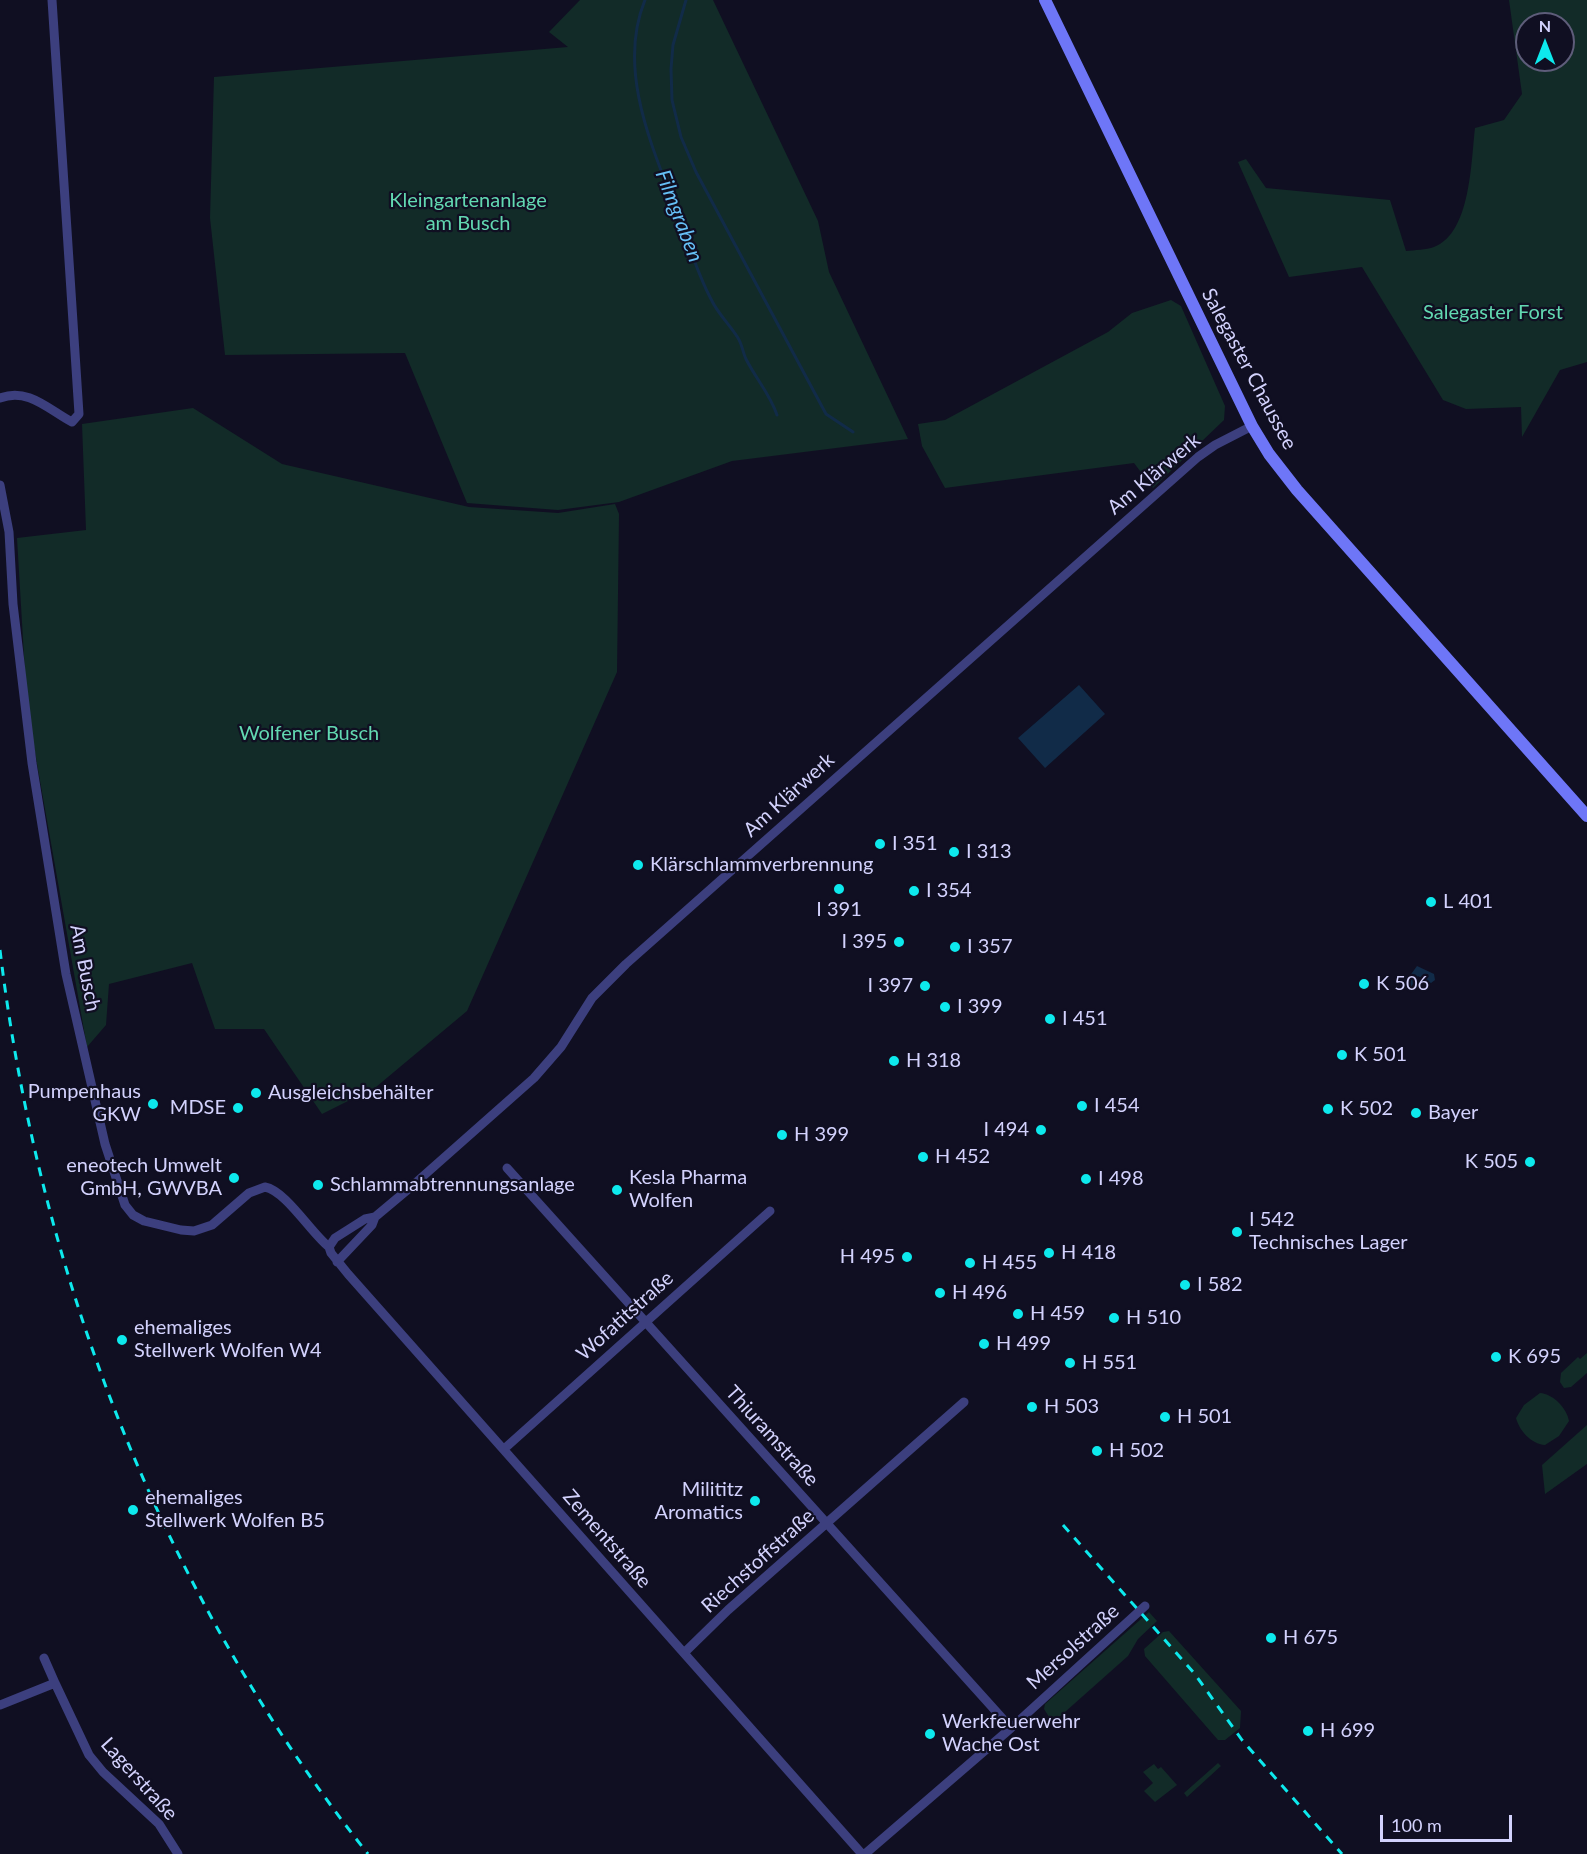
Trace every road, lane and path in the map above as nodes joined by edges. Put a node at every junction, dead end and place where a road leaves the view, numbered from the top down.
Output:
1 (52, 0) edge
2 (1045, 0) edge
3 (0, 398) edge
4 (1252, 426) junction
5 (0, 485) edge
6 (1587, 816) edge
7 (507, 1168) dead end
8 (771, 1211) dead end
9 (375, 1217) junction
10 (329, 1247) junction
11 (337, 1262) junction
12 (645, 1322) junction
13 (964, 1402) dead end
14 (504, 1449) junction
15 (827, 1522) junction
16 (1144, 1608) dead end
17 (684, 1653) junction
18 (44, 1658) dead end
19 (55, 1683) junction
20 (0, 1705) edge
21 (1011, 1728) junction
22 (178, 1854) edge
23 (863, 1854) edge

1 - 3 street
2 - 4 main road, Salegaster Chaussee
4 - 6 main road, Salegaster Chaussee
4 - 9 street, Am Klärwerk
5 - 10 street, Am Busch
7 - 12 street, Thiuramstraße
8 - 12 street, Wofatitstraße
9 - 10 street, Am Klärwerk
9 - 11 street, Am Klärwerk
10 - 11 street, Zementstraße
11 - 14 street, Zementstraße
12 - 14 street, Wofatitstraße
12 - 15 street, Thiuramstraße
13 - 15 street, Riechstoffstraße
14 - 17 street, Zementstraße
15 - 17 street, Riechstoffstraße
15 - 21 street, Thiuramstraße
16 - 21 street, Mersolstraße
17 - 23 street, Zementstraße
18 - 19 street, Lagerstraße
19 - 20 street
19 - 22 street, Lagerstraße
21 - 23 street, Mersolstraße

